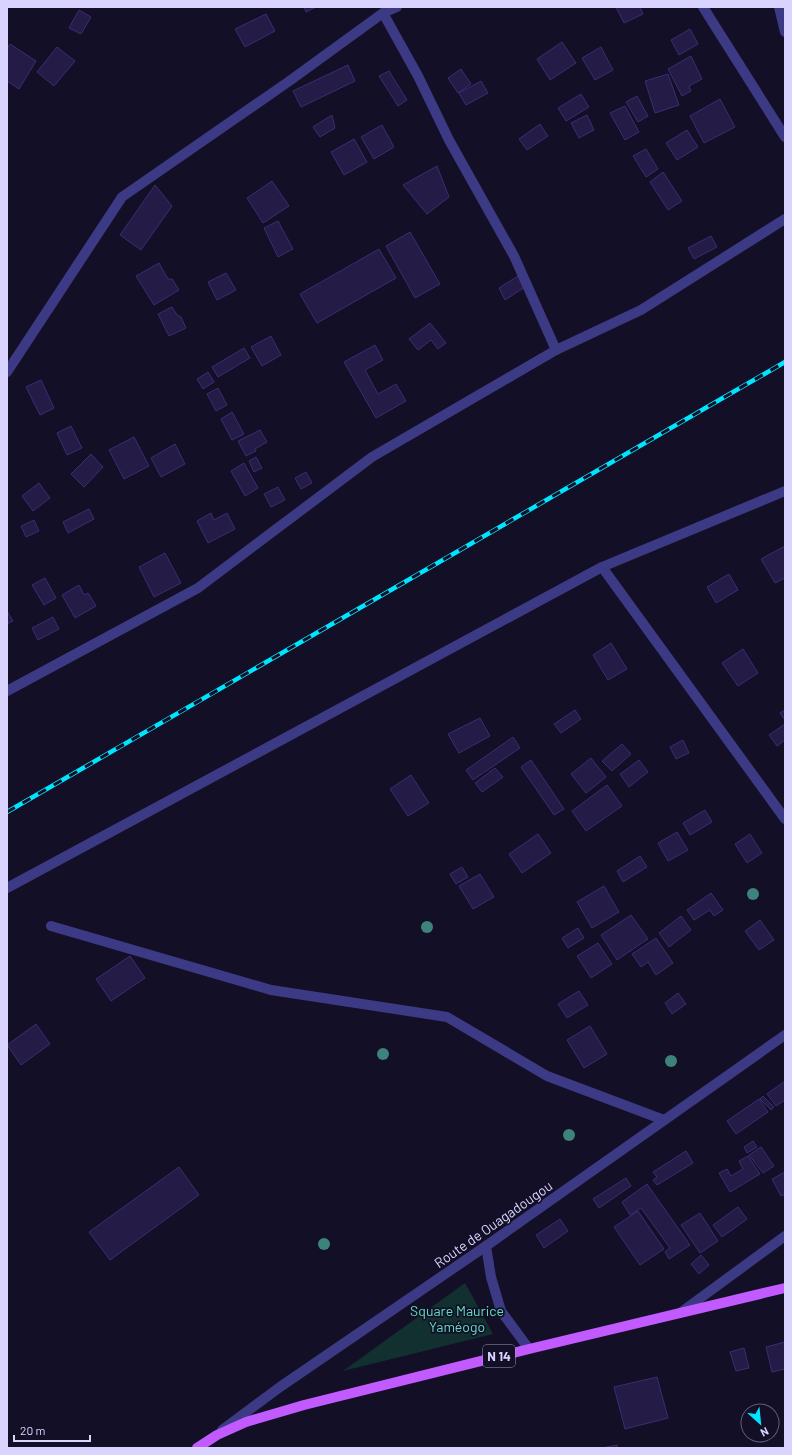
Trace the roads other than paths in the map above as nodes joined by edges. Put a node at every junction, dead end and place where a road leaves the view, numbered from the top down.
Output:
1 (397, 7) edge
2 (703, 7) edge
3 (779, 7) edge
4 (383, 13) junction
5 (785, 32) edge
6 (785, 137) edge
7 (785, 219) edge
8 (556, 350) junction
9 (7, 372) edge
10 (785, 491) edge
11 (602, 567) junction
12 (7, 691) edge
13 (785, 819) edge
14 (7, 888) edge
15 (51, 926) dead end
16 (785, 1035) edge
17 (664, 1120) junction
18 (785, 1236) edge
19 (486, 1246) junction
20 (785, 1288) edge
21 (680, 1313) junction
22 (529, 1348) junction
23 (217, 1435) junction
24 (197, 1448) edge

1 - 4 street
2 - 6 street
3 - 5 street
4 - 8 street
4 - 9 street
7 - 8 street
8 - 12 street
10 - 11 street
11 - 13 street
11 - 14 street
15 - 17 street
16 - 17 street, Route de Ouagadougou
17 - 19 street, Route de Ouagadougou
18 - 21 street
19 - 22 street
19 - 23 street, Route de Ouagadougou
20 - 21 main road, N 14
21 - 22 main road, N 14
22 - 23 main road, N 14
23 - 24 main road, N 14

